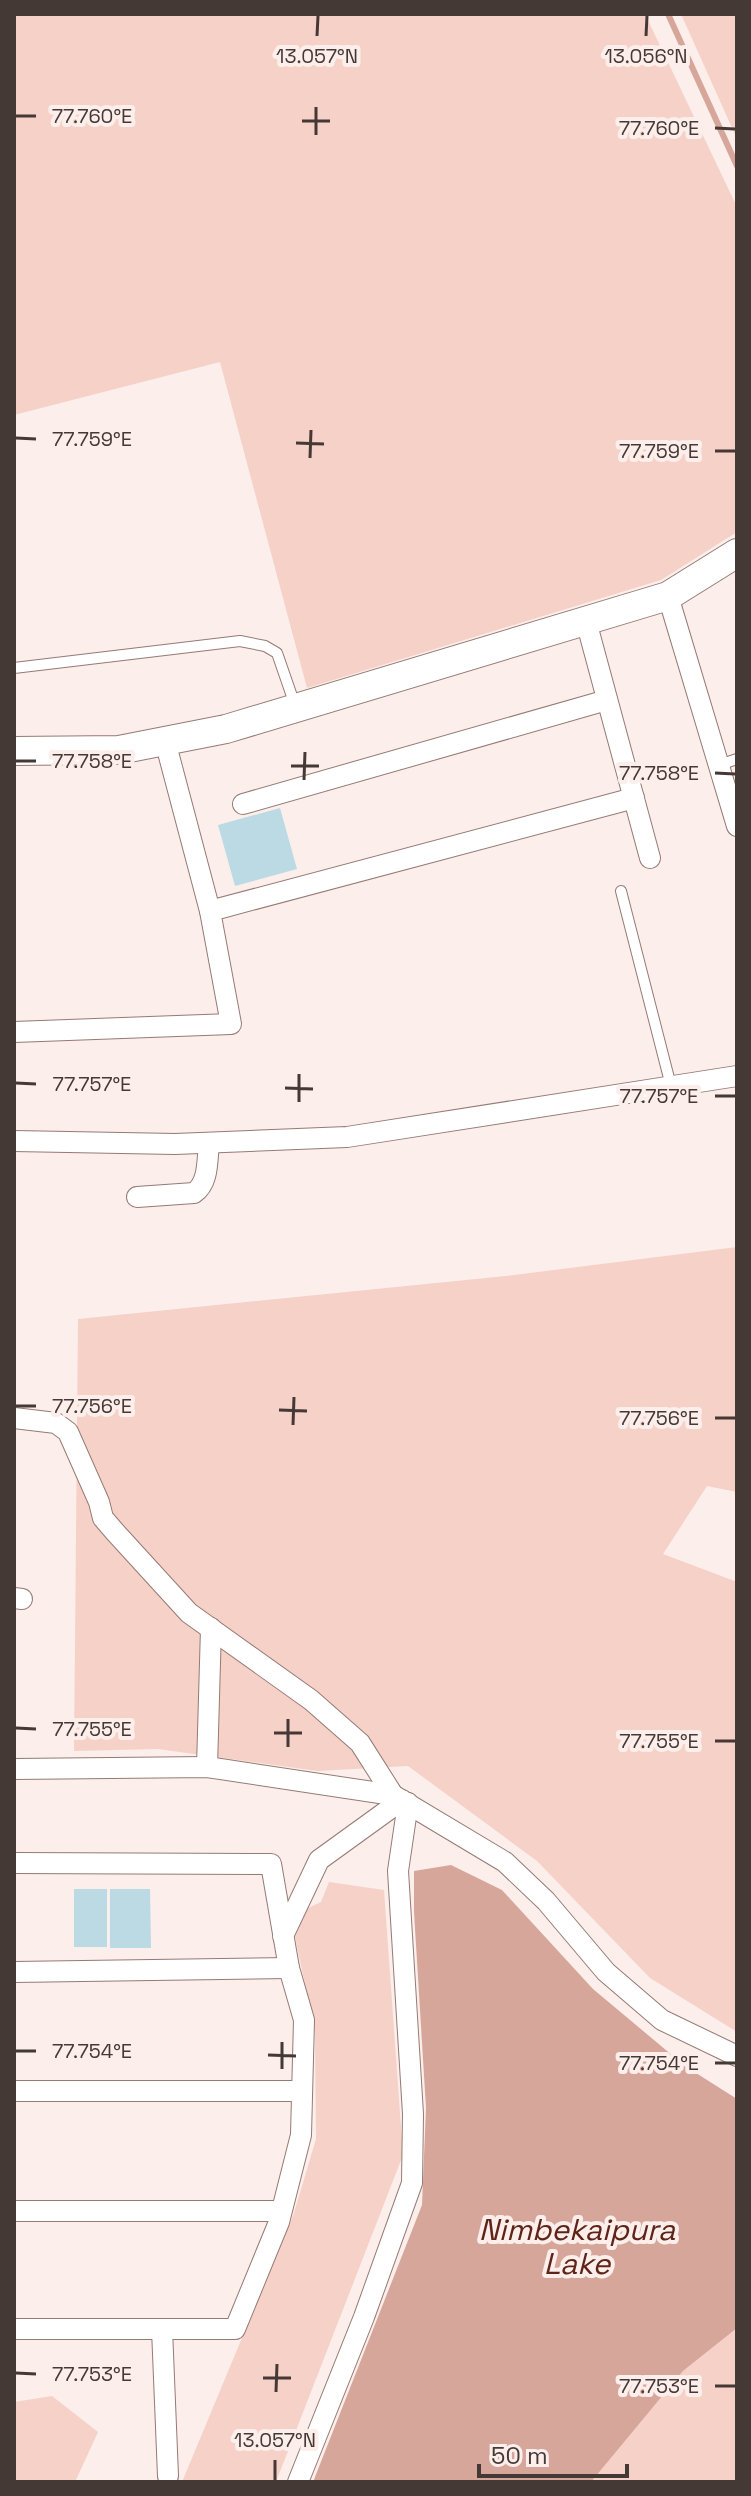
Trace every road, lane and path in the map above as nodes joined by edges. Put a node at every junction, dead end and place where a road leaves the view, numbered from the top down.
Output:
1 (737, 553) edge
2 (668, 596) junction
3 (586, 621) junction
4 (14, 668) edge
5 (607, 700) junction
6 (297, 709) junction
7 (165, 741) junction
8 (14, 751) edge
9 (728, 762) edge
10 (634, 798) junction
11 (243, 804) dead end
12 (737, 826) edge
13 (650, 858) dead end
14 (621, 891) dead end
15 (210, 911) junction
16 (14, 1032) edge
17 (737, 1076) edge
18 (671, 1086) junction
19 (14, 1141) edge
20 (209, 1143) junction
21 (137, 1197) dead end
22 (14, 1418) edge
23 (211, 1628) junction
24 (207, 1767) junction
25 (14, 1769) edge
26 (401, 1799) junction
27 (14, 1863) edge
28 (283, 1936) junction
29 (289, 1968) junction
30 (14, 1972) edge
31 (737, 2056) edge
32 (14, 2091) edge
33 (302, 2091) junction
34 (14, 2211) edge
35 (281, 2211) junction
36 (14, 2329) edge
37 (162, 2329) junction
38 (168, 2476) dead end
39 (298, 2482) edge

1 - 2 main road
2 - 3 main road
2 - 9 street
3 - 5 street
3 - 6 main road
4 - 6 lane
5 - 10 street
5 - 11 street
6 - 7 main road
7 - 8 main road
7 - 15 street
9 - 12 street
10 - 13 street
10 - 15 street
14 - 18 lane
15 - 16 street
17 - 18 street
18 - 20 street
19 - 20 street
20 - 21 street
22 - 23 street
23 - 24 street
23 - 26 street
24 - 25 street
24 - 26 street
26 - 28 street
26 - 31 street
26 - 39 street
27 - 28 street
28 - 29 street
29 - 30 street
29 - 33 street
32 - 33 street
33 - 35 street
34 - 35 street
35 - 37 street
36 - 37 street
37 - 38 street

